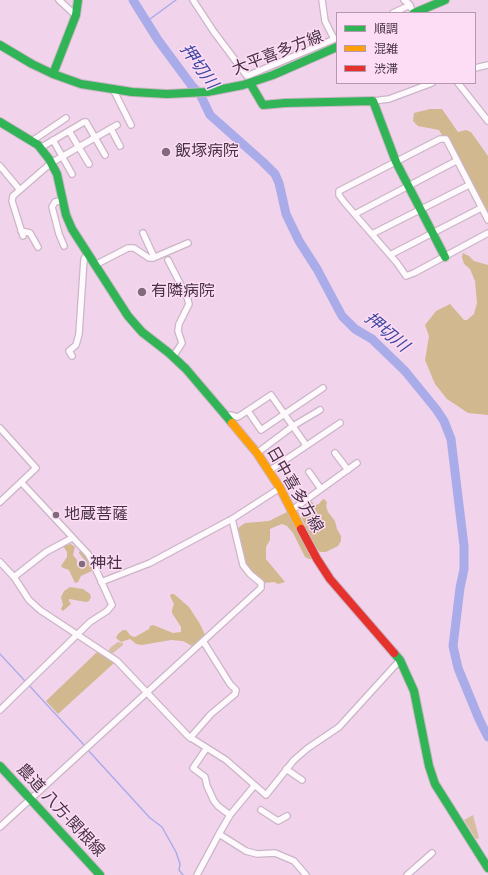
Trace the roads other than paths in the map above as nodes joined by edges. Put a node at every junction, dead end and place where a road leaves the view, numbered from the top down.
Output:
1 (59, 0) edge
2 (78, 0) edge
3 (193, 0) edge
4 (322, 0) edge
5 (404, 0) edge
6 (445, 0) edge
7 (410, 5) junction
8 (395, 12) edge
9 (414, 12) edge
10 (416, 12) edge
11 (76, 15) junction
12 (336, 41) edge
13 (0, 45) edge
14 (488, 65) edge
15 (476, 68) edge
16 (53, 74) junction
17 (246, 84) junction
18 (426, 84) edge
19 (459, 84) edge
20 (113, 89) junction
21 (373, 101) junction
22 (66, 118) dead end
23 (488, 121) edge
24 (0, 122) edge
25 (117, 125) dead end
26 (131, 125) dead end
27 (112, 129) junction
28 (69, 131) junction
29 (95, 138) junction
30 (53, 140) junction
31 (32, 141) junction
32 (120, 146) dead end
33 (40, 148) junction
34 (79, 148) junction
35 (105, 155) dead end
36 (63, 157) junction
37 (456, 161) junction
38 (396, 162) junction
39 (51, 163) junction
40 (89, 164) dead end
41 (0, 166) edge
42 (72, 174) dead end
43 (468, 185) junction
44 (409, 186) junction
45 (20, 190) junction
46 (62, 200) junction
47 (481, 208) junction
48 (421, 209) junction
49 (355, 214) junction
50 (488, 220) edge
51 (143, 232) dead end
52 (433, 233) junction
53 (372, 234) junction
54 (488, 234) edge
55 (188, 243) dead end
56 (38, 246) dead end
57 (64, 246) dead end
58 (88, 254) junction
59 (390, 255) junction
60 (154, 257) junction
61 (445, 257) junction
62 (168, 260) dead end
63 (95, 266) junction
64 (72, 356) dead end
65 (173, 357) junction
66 (323, 388) dead end
67 (320, 410) dead end
68 (248, 411) junction
69 (284, 414) junction
70 (227, 417) junction
71 (340, 423) dead end
72 (293, 426) junction
73 (0, 428) edge
74 (306, 445) junction
75 (257, 453) junction
76 (335, 453) dead end
77 (357, 463) dead end
78 (348, 470) junction
79 (269, 471) junction
80 (309, 472) dead end
81 (21, 482) junction
82 (280, 488) junction
83 (321, 488) junction
84 (0, 502) edge
85 (292, 510) junction
86 (232, 519) junction
87 (72, 538) junction
88 (0, 562) edge
89 (14, 577) junction
90 (101, 582) junction
91 (78, 636) junction
92 (203, 640) junction
93 (400, 660) junction
94 (146, 692) junction
95 (0, 710) edge
96 (190, 738) junction
97 (206, 749) junction
98 (0, 766) edge
99 (286, 769) junction
100 (302, 780) dead end
101 (254, 786) junction
102 (30, 799) junction
103 (261, 810) dead end
104 (230, 815) junction
105 (287, 816) dead end
106 (0, 827) edge
107 (218, 834) junction
108 (432, 853) dead end
109 (488, 868) edge
110 (100, 875) edge
111 (197, 875) edge
112 (306, 875) edge
113 (407, 875) edge

1 - 11 street
2 - 11 main road
3 - 12 street
4 - 12 street
5 - 7 street
6 - 10 main road
7 - 8 street
7 - 9 street
11 - 16 main road
12 - 17 main road, 大平喜多方線
13 - 16 main road, 大平喜多方線
14 - 15 street
16 - 20 main road, 大平喜多方線
17 - 20 main road, 大平喜多方線
17 - 21 main road
18 - 21 street
19 - 23 street
20 - 26 street
21 - 38 main road
22 - 31 street
24 - 31 main road, 日中喜多方線
25 - 27 street
27 - 29 street
27 - 32 street
28 - 29 street
28 - 30 street
28 - 34 street
29 - 34 street
29 - 35 street
30 - 33 street
30 - 36 street
31 - 33 main road, 日中喜多方線
33 - 39 main road, 日中喜多方線
34 - 36 street
34 - 40 street
36 - 39 street
36 - 42 street
37 - 38 street
37 - 43 street
37 - 44 street
38 - 44 main road
38 - 49 street
39 - 45 street
39 - 46 main road, 日中喜多方線
41 - 45 street
43 - 47 street
43 - 48 street
44 - 48 main road
44 - 49 street
45 - 56 street
46 - 57 street
46 - 58 main road, 日中喜多方線
47 - 50 street
47 - 52 street
48 - 52 main road
48 - 53 street
49 - 53 street
51 - 60 street
52 - 59 street
52 - 61 main road
53 - 59 street
54 - 61 street
55 - 60 street
58 - 63 main road, 日中喜多方線
58 - 64 street
59 - 61 street
60 - 63 street
62 - 65 street
63 - 65 main road, 日中喜多方線
65 - 70 main road, 日中喜多方線
66 - 69 street
67 - 72 street
68 - 69 street
68 - 69 street
68 - 70 street
69 - 72 street
70 - 75 main road, 日中喜多方線
71 - 74 street
72 - 74 street
72 - 75 street
73 - 81 street
74 - 79 street
75 - 79 main road, 日中喜多方線
76 - 78 street
77 - 78 street
78 - 83 street
79 - 82 main road, 日中喜多方線
80 - 83 street
81 - 84 street
81 - 87 street
82 - 85 main road, 日中喜多方線
82 - 86 street
83 - 85 street
85 - 93 main road, 日中喜多方線
86 - 90 street
86 - 92 street
87 - 89 street
87 - 90 street
88 - 89 street
89 - 91 street
90 - 91 street
91 - 94 street
91 - 95 street
92 - 94 street
92 - 96 street
93 - 99 street
93 - 109 main road, 日中喜多方線
94 - 96 street
94 - 102 street
96 - 97 street
97 - 101 street
97 - 104 street
98 - 102 main road, 農道 八方-関根線
99 - 100 street
99 - 101 street
101 - 104 street
102 - 106 street
102 - 110 main road, 農道 八方-関根線
103 - 105 street
104 - 107 street
107 - 111 street
107 - 112 street
108 - 113 street

